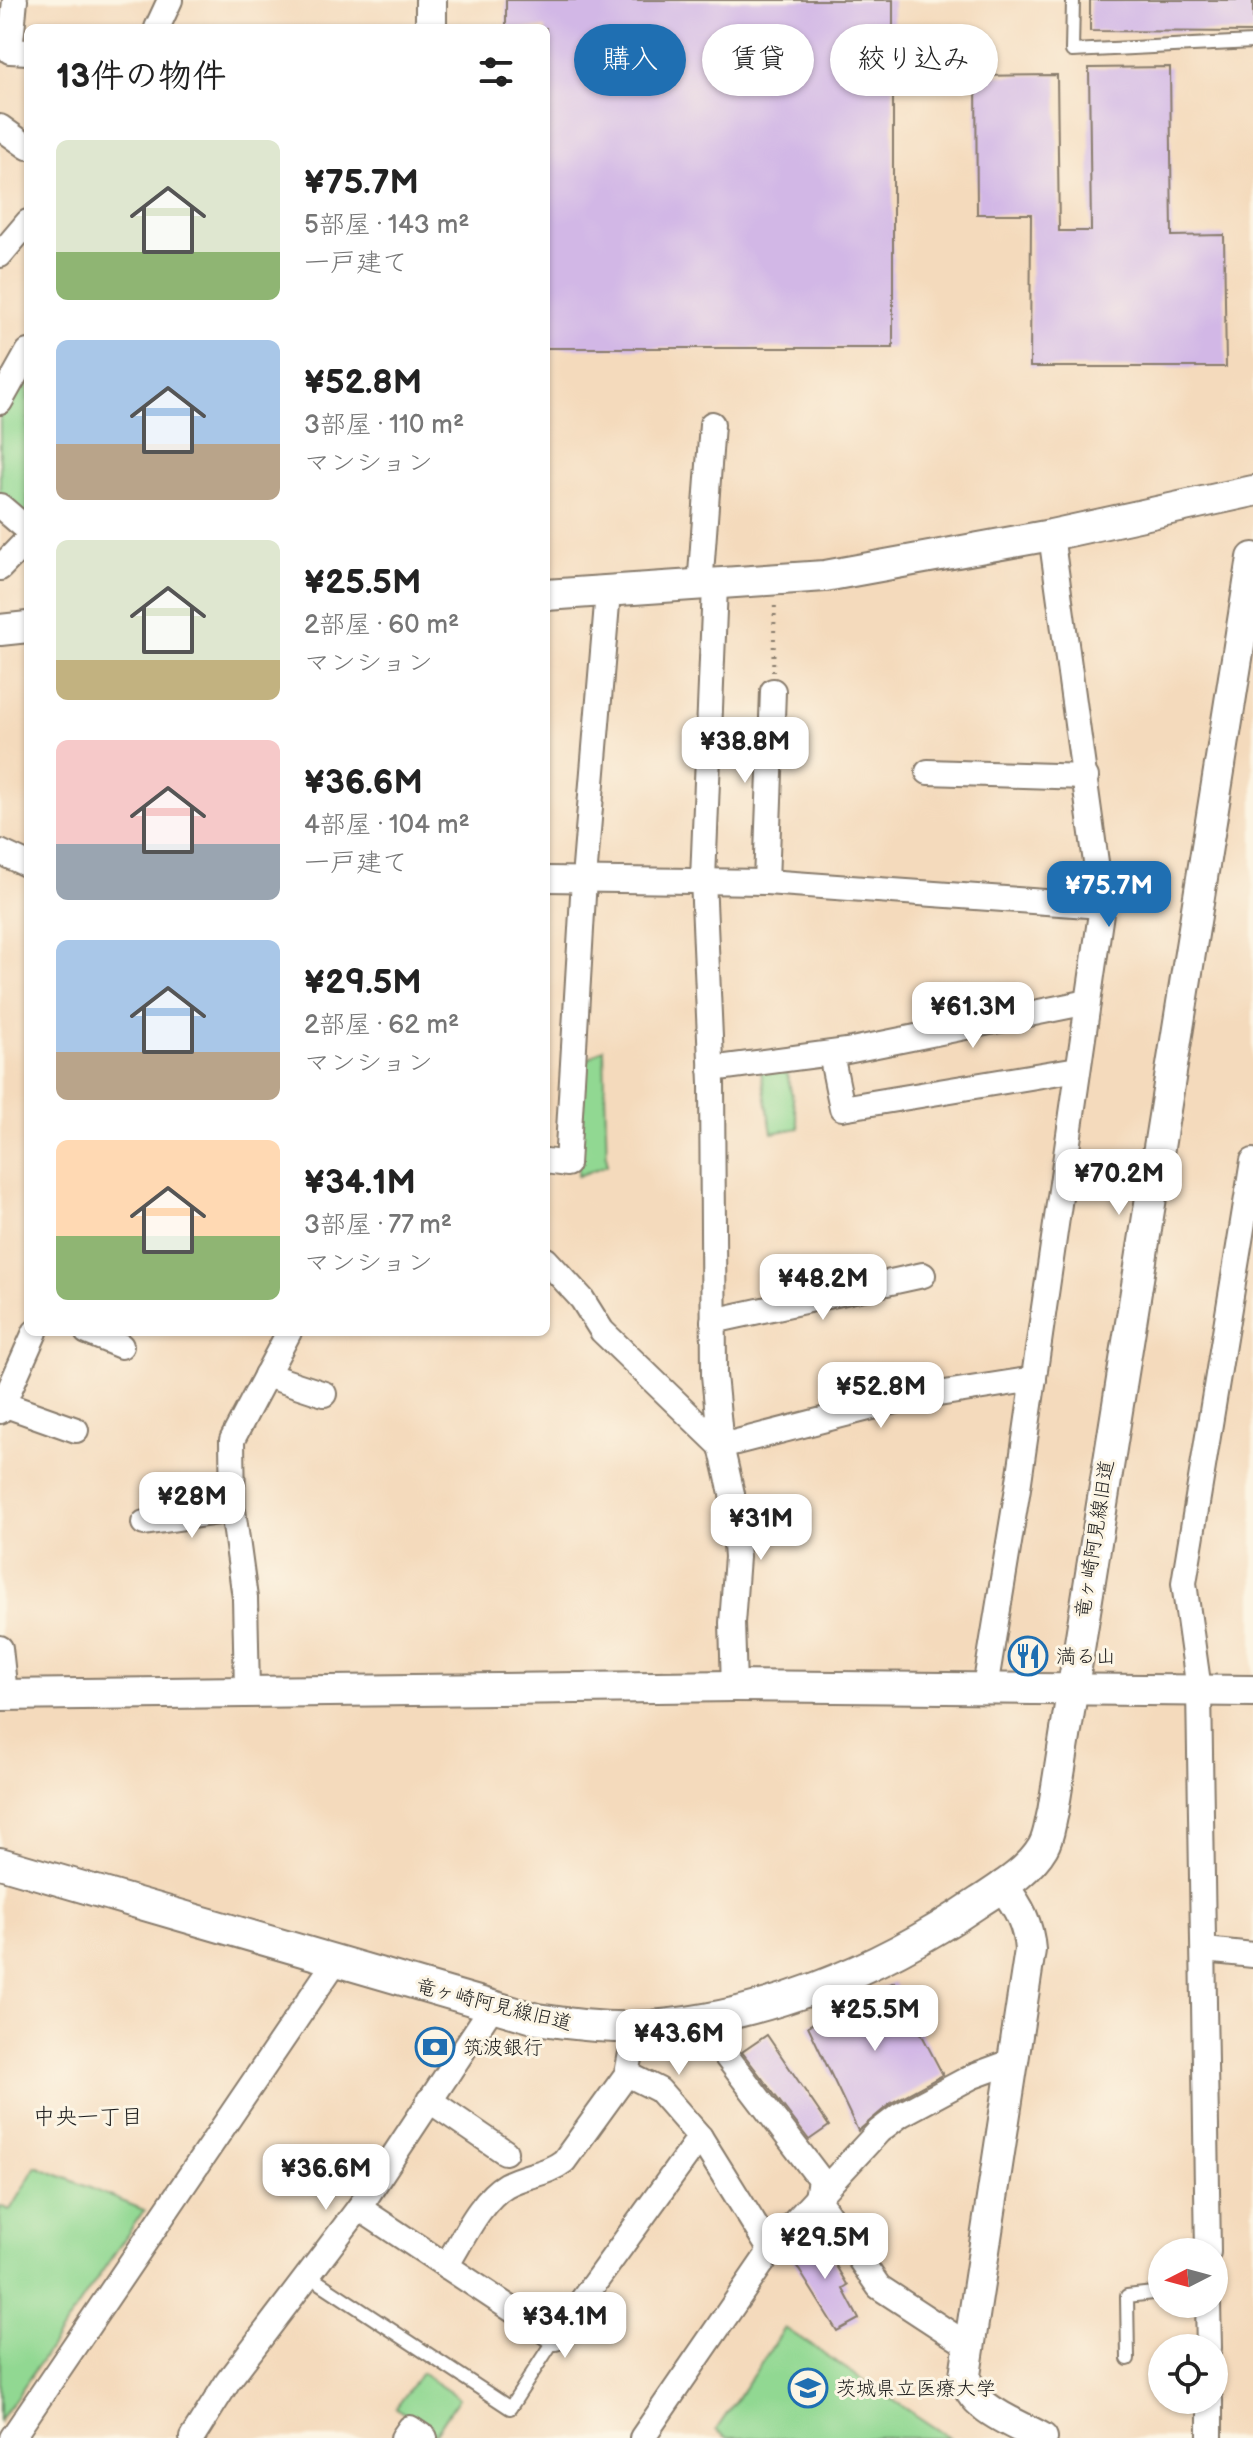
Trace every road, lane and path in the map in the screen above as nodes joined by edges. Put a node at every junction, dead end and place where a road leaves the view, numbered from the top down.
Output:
1 (15, 0) edge
2 (170, 0) edge
3 (431, 0) edge
4 (1073, 0) edge
5 (159, 24) edge
6 (431, 24) edge
7 (1253, 42) edge
8 (13, 45) edge
9 (0, 127) edge
10 (24, 144) edge
11 (24, 227) edge
12 (0, 255) edge
13 (24, 359) edge
14 (0, 402) edge
15 (712, 424) dead end
16 (1253, 491) edge
17 (0, 506) edge
18 (24, 527) edge
19 (1051, 535) junction
20 (24, 543) edge
21 (1253, 558) edge
22 (0, 568) edge
23 (776, 581) junction
24 (715, 586) junction
25 (608, 592) junction
26 (550, 595) edge
27 (24, 627) edge
28 (0, 630) edge
29 (773, 691) joint
30 (928, 772) dead end
31 (1086, 777) junction
32 (0, 852) edge
33 (24, 863) edge
34 (550, 879) edge
35 (584, 879) junction
36 (703, 879) junction
37 (766, 882) junction
38 (1102, 906) junction
39 (1088, 1002) junction
40 (831, 1054) junction
41 (711, 1069) junction
42 (1078, 1069) junction
43 (1253, 1161) edge
44 (550, 1162) edge
45 (550, 1264) edge
46 (923, 1275) dead end
47 (1253, 1305) edge
48 (1229, 1312) junction
49 (713, 1321) junction
50 (31, 1336) edge
51 (97, 1336) edge
52 (287, 1336) edge
53 (121, 1346) dead end
54 (10, 1359) edge
55 (266, 1375) junction
56 (1034, 1379) junction
57 (324, 1394) dead end
58 (2, 1408) edge
59 (76, 1430) dead end
60 (721, 1446) junction
61 (233, 1510) junction
62 (144, 1523) dead end
63 (0, 1648) edge
64 (734, 1686) junction
65 (985, 1688) junction
66 (1071, 1689) junction
67 (1199, 1690) junction
68 (247, 1691) junction
69 (1253, 1691) edge
70 (2, 1694) edge
71 (0, 1863) edge
72 (1003, 1886) junction
73 (1205, 1950) junction
74 (1253, 1955) edge
75 (335, 1962) junction
76 (492, 2007) junction
77 (698, 2019) junction
78 (636, 2027) junction
79 (1014, 2061) junction
80 (627, 2074) junction
81 (429, 2100) junction
82 (700, 2137) junction
83 (505, 2152) dead end
84 (817, 2198) junction
85 (359, 2208) junction
86 (1208, 2238) edge
87 (771, 2251) junction
88 (446, 2266) junction
89 (308, 2275) junction
90 (1148, 2294) edge
91 (555, 2338) junction
92 (969, 2346) junction
93 (1128, 2359) dead end
94 (1210, 2414) edge
95 (12, 2438) edge
96 (192, 2438) edge
97 (403, 2438) edge
98 (425, 2438) edge
99 (642, 2438) edge
100 (1042, 2438) edge
101 (1210, 2438) edge

1 - 8 street
2 - 5 street
3 - 6 street
4 - 7 lane
9 - 10 street
11 - 12 street
13 - 14 street
15 - 24 street
16 - 19 street
17 - 18 street
19 - 23 street
19 - 31 street
20 - 22 street
21 - 66 street, 竜ヶ崎阿見線旧道
23 - 24 street
23 - 29 path
24 - 25 street
24 - 36 street
25 - 26 street
25 - 35 street
27 - 28 street
29 - 37 street
30 - 31 street
31 - 38 street
32 - 33 street
34 - 35 street
35 - 36 street
35 - 44 street
36 - 37 street
36 - 41 street
37 - 38 street
38 - 39 street
39 - 40 street
39 - 42 street
40 - 41 street
40 - 42 street
41 - 49 street
42 - 56 street
43 - 48 street
45 - 60 street
46 - 49 street
47 - 48 street
48 - 67 street
49 - 60 street
50 - 54 street
51 - 53 street
52 - 55 street
54 - 58 street
55 - 57 street
55 - 61 street
56 - 60 street
56 - 65 street
58 - 59 street
60 - 64 street
61 - 62 street
61 - 68 street
63 - 70 street
64 - 65 street
64 - 68 street
65 - 66 street
66 - 67 street
66 - 72 street, 竜ヶ崎阿見線旧道
67 - 69 street
67 - 73 street
68 - 70 street
71 - 75 street, 竜ヶ崎阿見線旧道
72 - 77 street, 竜ヶ崎阿見線旧道
72 - 79 street
73 - 74 street
73 - 86 street
75 - 76 street, 竜ヶ崎阿見線旧道
75 - 95 street
76 - 78 street, 竜ヶ崎阿見線旧道
76 - 81 street
77 - 78 street, 竜ヶ崎阿見線旧道
77 - 84 street
78 - 80 street
79 - 84 street
79 - 92 street
80 - 82 street
80 - 88 street
81 - 83 street
81 - 85 street
82 - 87 street
82 - 91 street
84 - 87 street
84 - 92 street
85 - 88 street
85 - 89 street
87 - 99 street
88 - 91 street
89 - 91 lane
89 - 96 street
90 - 93 lane
92 - 100 street
94 - 101 street
97 - 98 street

